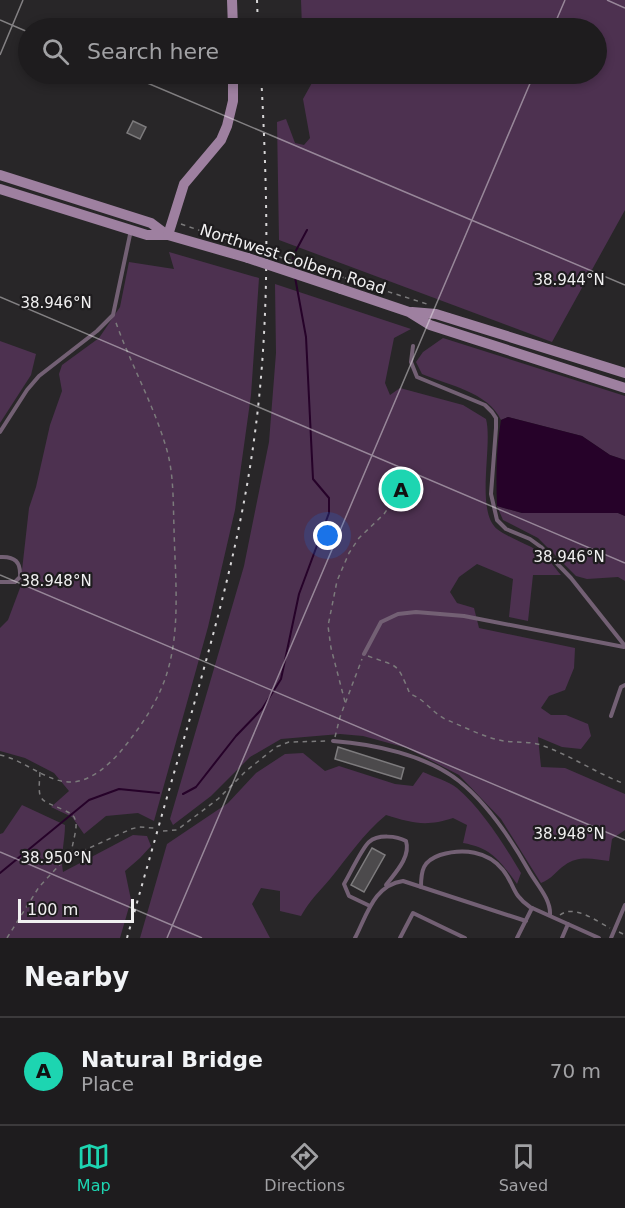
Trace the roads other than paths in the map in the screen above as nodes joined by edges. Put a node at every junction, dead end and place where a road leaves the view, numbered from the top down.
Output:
1 (232, 0) edge
2 (232, 18) edge
3 (233, 84) edge
4 (0, 175) edge
5 (0, 189) edge
6 (131, 230) junction
7 (168, 235) junction
8 (409, 312) junction
9 (413, 346) dead end
10 (625, 373) edge
11 (625, 388) edge
12 (0, 432) edge
13 (0, 557) edge
14 (0, 582) edge
15 (625, 647) edge
16 (364, 654) road end
17 (625, 685) edge
18 (611, 716) dead end
19 (333, 741) road end
20 (385, 886) junction
21 (421, 887) junction
22 (625, 905) edge
23 (370, 906) junction
24 (532, 908) junction
25 (550, 915) junction
26 (526, 921) junction
27 (568, 924) junction
28 (455, 936) edge
29 (355, 938) edge
30 (400, 938) edge
31 (465, 938) edge
32 (517, 938) edge
33 (562, 938) edge
34 (599, 938) edge
35 (611, 938) edge

1 - 2 main road
3 - 7 main road
4 - 7 main road, Northwest Colbern Road
5 - 6 main road, Northwest Colbern Road
6 - 7 main road, Northwest Colbern Road
6 - 12 lane
7 - 8 main road, Northwest Colbern Road, bridge
8 - 10 main road, Northwest Colbern Road
8 - 11 main road, Northwest Colbern Road
9 - 15 lane
13 - 14 lane
15 - 16 lane
17 - 18 lane
19 - 25 lane
20 - 21 lane
20 - 23 lane
20 - 23 lane
21 - 24 lane
21 - 26 lane
22 - 35 lane
23 - 29 lane
24 - 25 lane
24 - 26 lane
25 - 27 lane
26 - 32 lane
27 - 33 lane
27 - 34 lane
28 - 30 lane
28 - 31 lane

